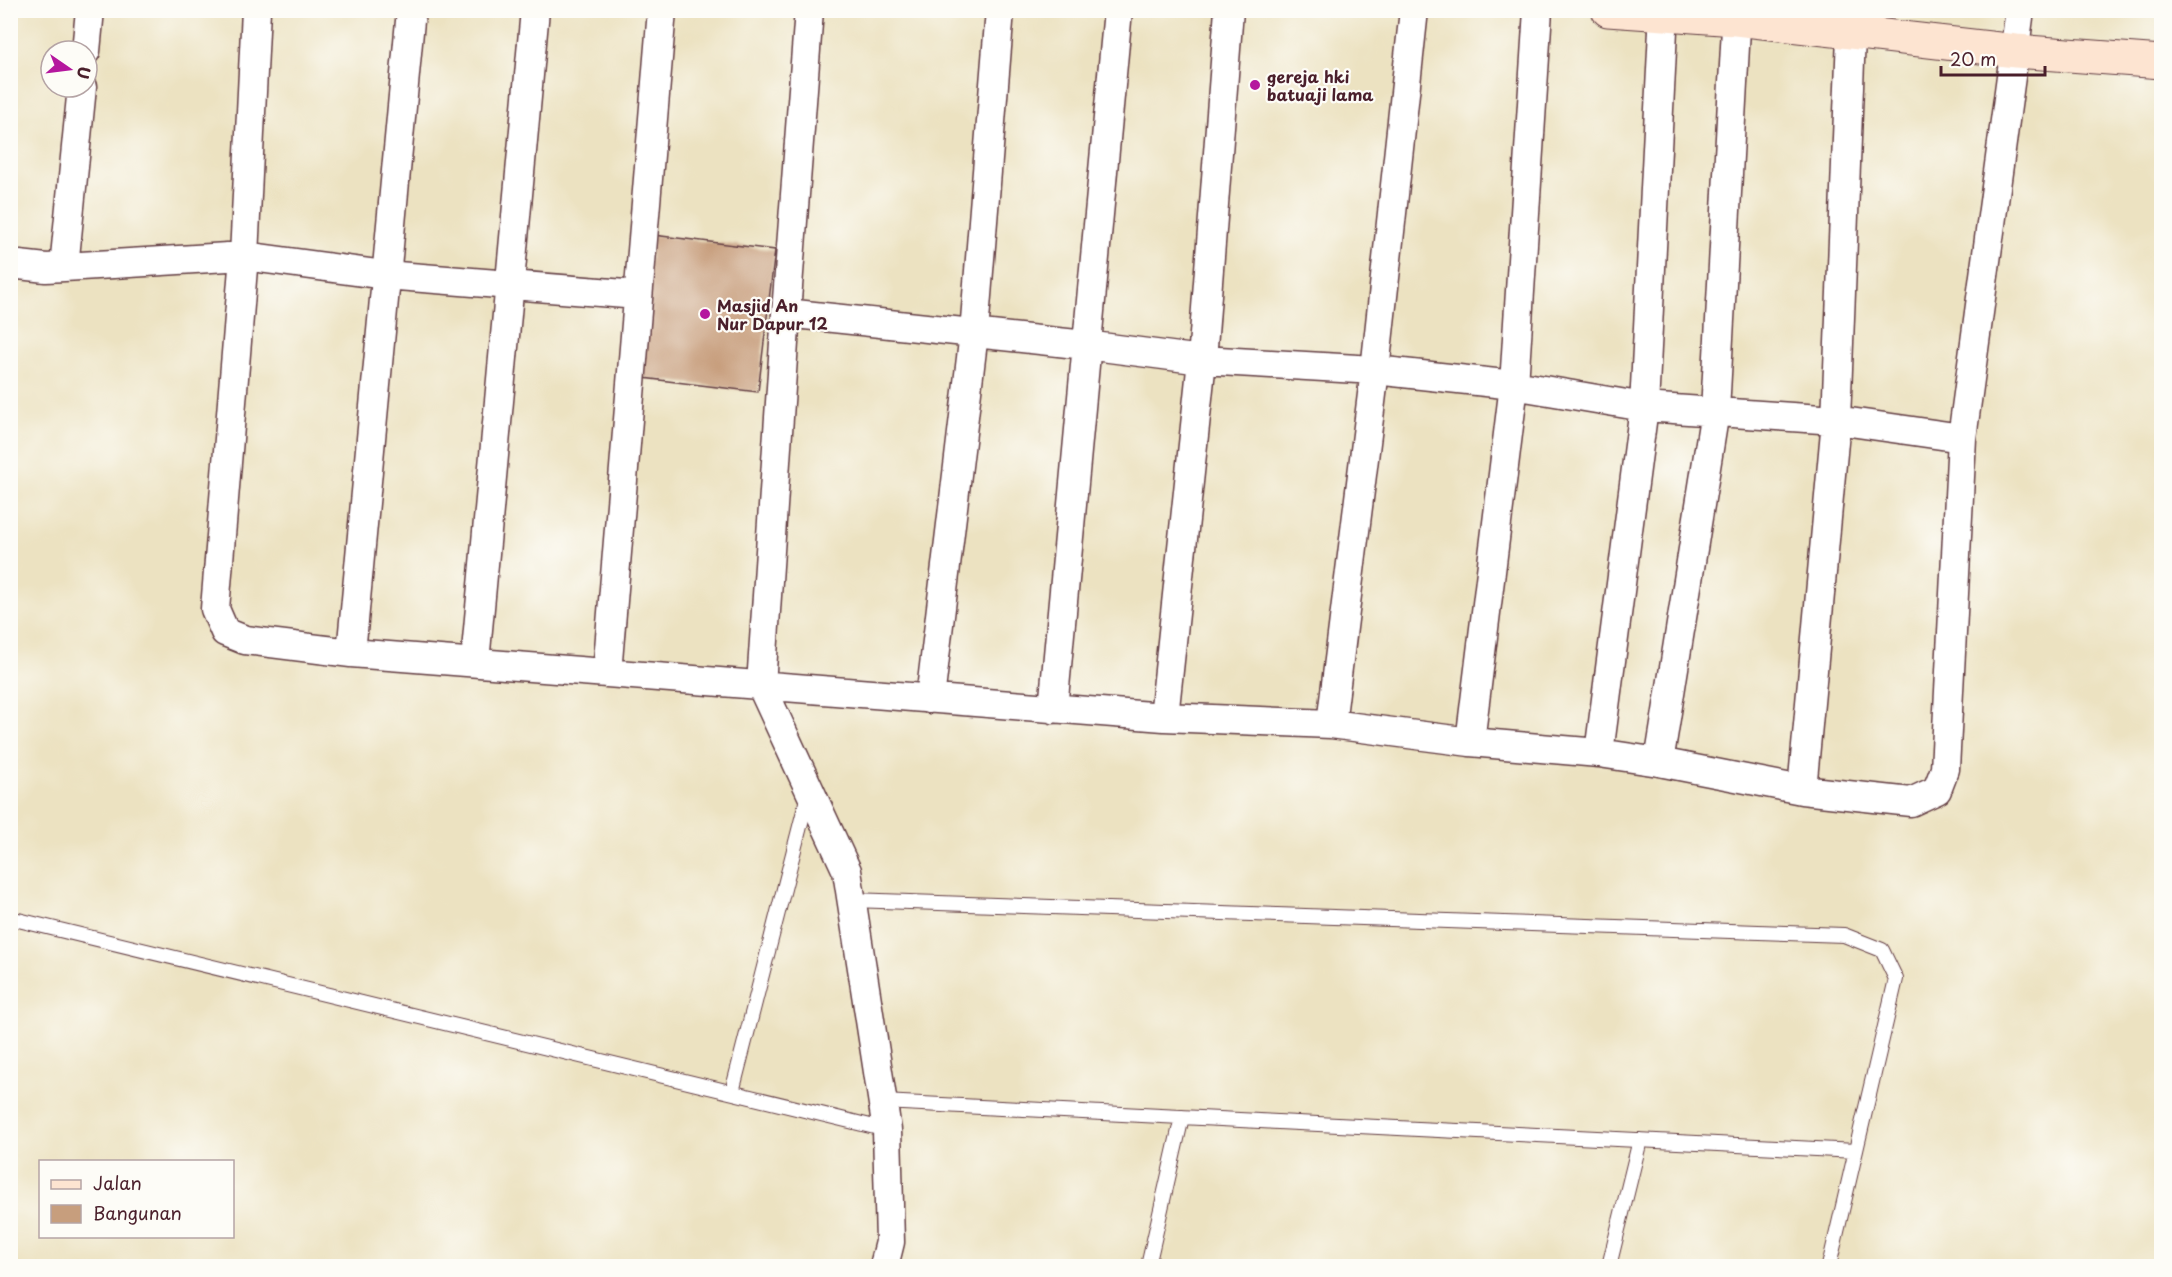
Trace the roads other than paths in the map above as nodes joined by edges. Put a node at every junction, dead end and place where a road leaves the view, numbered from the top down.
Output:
1 (90, 10) edge
2 (256, 10) edge
3 (411, 10) edge
4 (535, 10) edge
5 (662, 10) edge
6 (809, 10) edge
7 (1000, 10) edge
8 (1118, 10) edge
9 (1229, 10) edge
10 (1414, 10) edge
11 (1538, 10) edge
12 (1608, 10) edge
13 (2020, 10) edge
14 (1664, 12) edge
15 (1736, 15) edge
16 (1851, 22) edge
17 (87, 39) edge
18 (2016, 51) junction
19 (2162, 62) edge
20 (81, 99) edge
21 (244, 256) junction
22 (10, 264) edge
23 (64, 267) junction
24 (385, 275) junction
25 (510, 285) junction
26 (638, 295) junction
27 (786, 313) junction
28 (974, 333) junction
29 (1086, 345) junction
30 (1202, 360) junction
31 (1375, 370) junction
32 (1514, 385) junction
33 (1644, 406) junction
34 (1715, 411) junction
35 (1836, 420) junction
36 (1962, 438) junction
37 (351, 653) junction
38 (475, 662) junction
39 (608, 673) junction
40 (761, 686) junction
41 (930, 699) junction
42 (1053, 709) junction
43 (1164, 717) junction
44 (1331, 724) junction
45 (1470, 742) junction
46 (1599, 753) junction
47 (1659, 762) junction
48 (810, 790) junction
49 (1802, 790) junction
50 (852, 900) junction
51 (10, 918) edge
52 (732, 1092) junction
53 (883, 1102) junction
54 (1182, 1117) junction
55 (887, 1130) junction
56 (1640, 1140) junction
57 (1856, 1150) junction
58 (884, 1266) edge
59 (1148, 1266) edge
60 (1609, 1266) edge
61 (1828, 1266) edge

1 - 17 street
2 - 21 street
3 - 24 street
4 - 25 street
5 - 26 street
6 - 27 street
7 - 28 street
8 - 29 street
9 - 30 street
10 - 31 street
11 - 32 street
12 - 14 street
13 - 18 street
14 - 15 street
14 - 33 street
15 - 16 street
15 - 34 street
16 - 18 street
16 - 35 street
18 - 19 street
18 - 36 street
20 - 23 street
21 - 23 street
21 - 24 street
21 - 37 street
22 - 23 street
24 - 25 street
24 - 37 street
25 - 26 street
25 - 38 street
26 - 39 street
27 - 28 street
27 - 40 street
28 - 29 street
28 - 41 street
29 - 30 street
29 - 42 street
30 - 31 street
30 - 43 street
31 - 32 street
31 - 44 street
32 - 33 street
32 - 45 street
33 - 34 street
33 - 46 street
34 - 35 street
34 - 47 street
35 - 36 street
35 - 49 street
36 - 49 street
37 - 38 street
38 - 39 street
39 - 40 street
40 - 41 street
40 - 48 street
41 - 42 street
42 - 43 street
43 - 44 street
44 - 45 street
45 - 46 street
46 - 47 street
47 - 49 street
48 - 50 street
48 - 52 lane
50 - 53 street
50 - 57 lane
51 - 52 lane
52 - 55 lane
53 - 54 lane
53 - 55 street
54 - 56 lane
54 - 59 lane
55 - 58 street
56 - 57 lane
56 - 60 lane
57 - 61 lane

